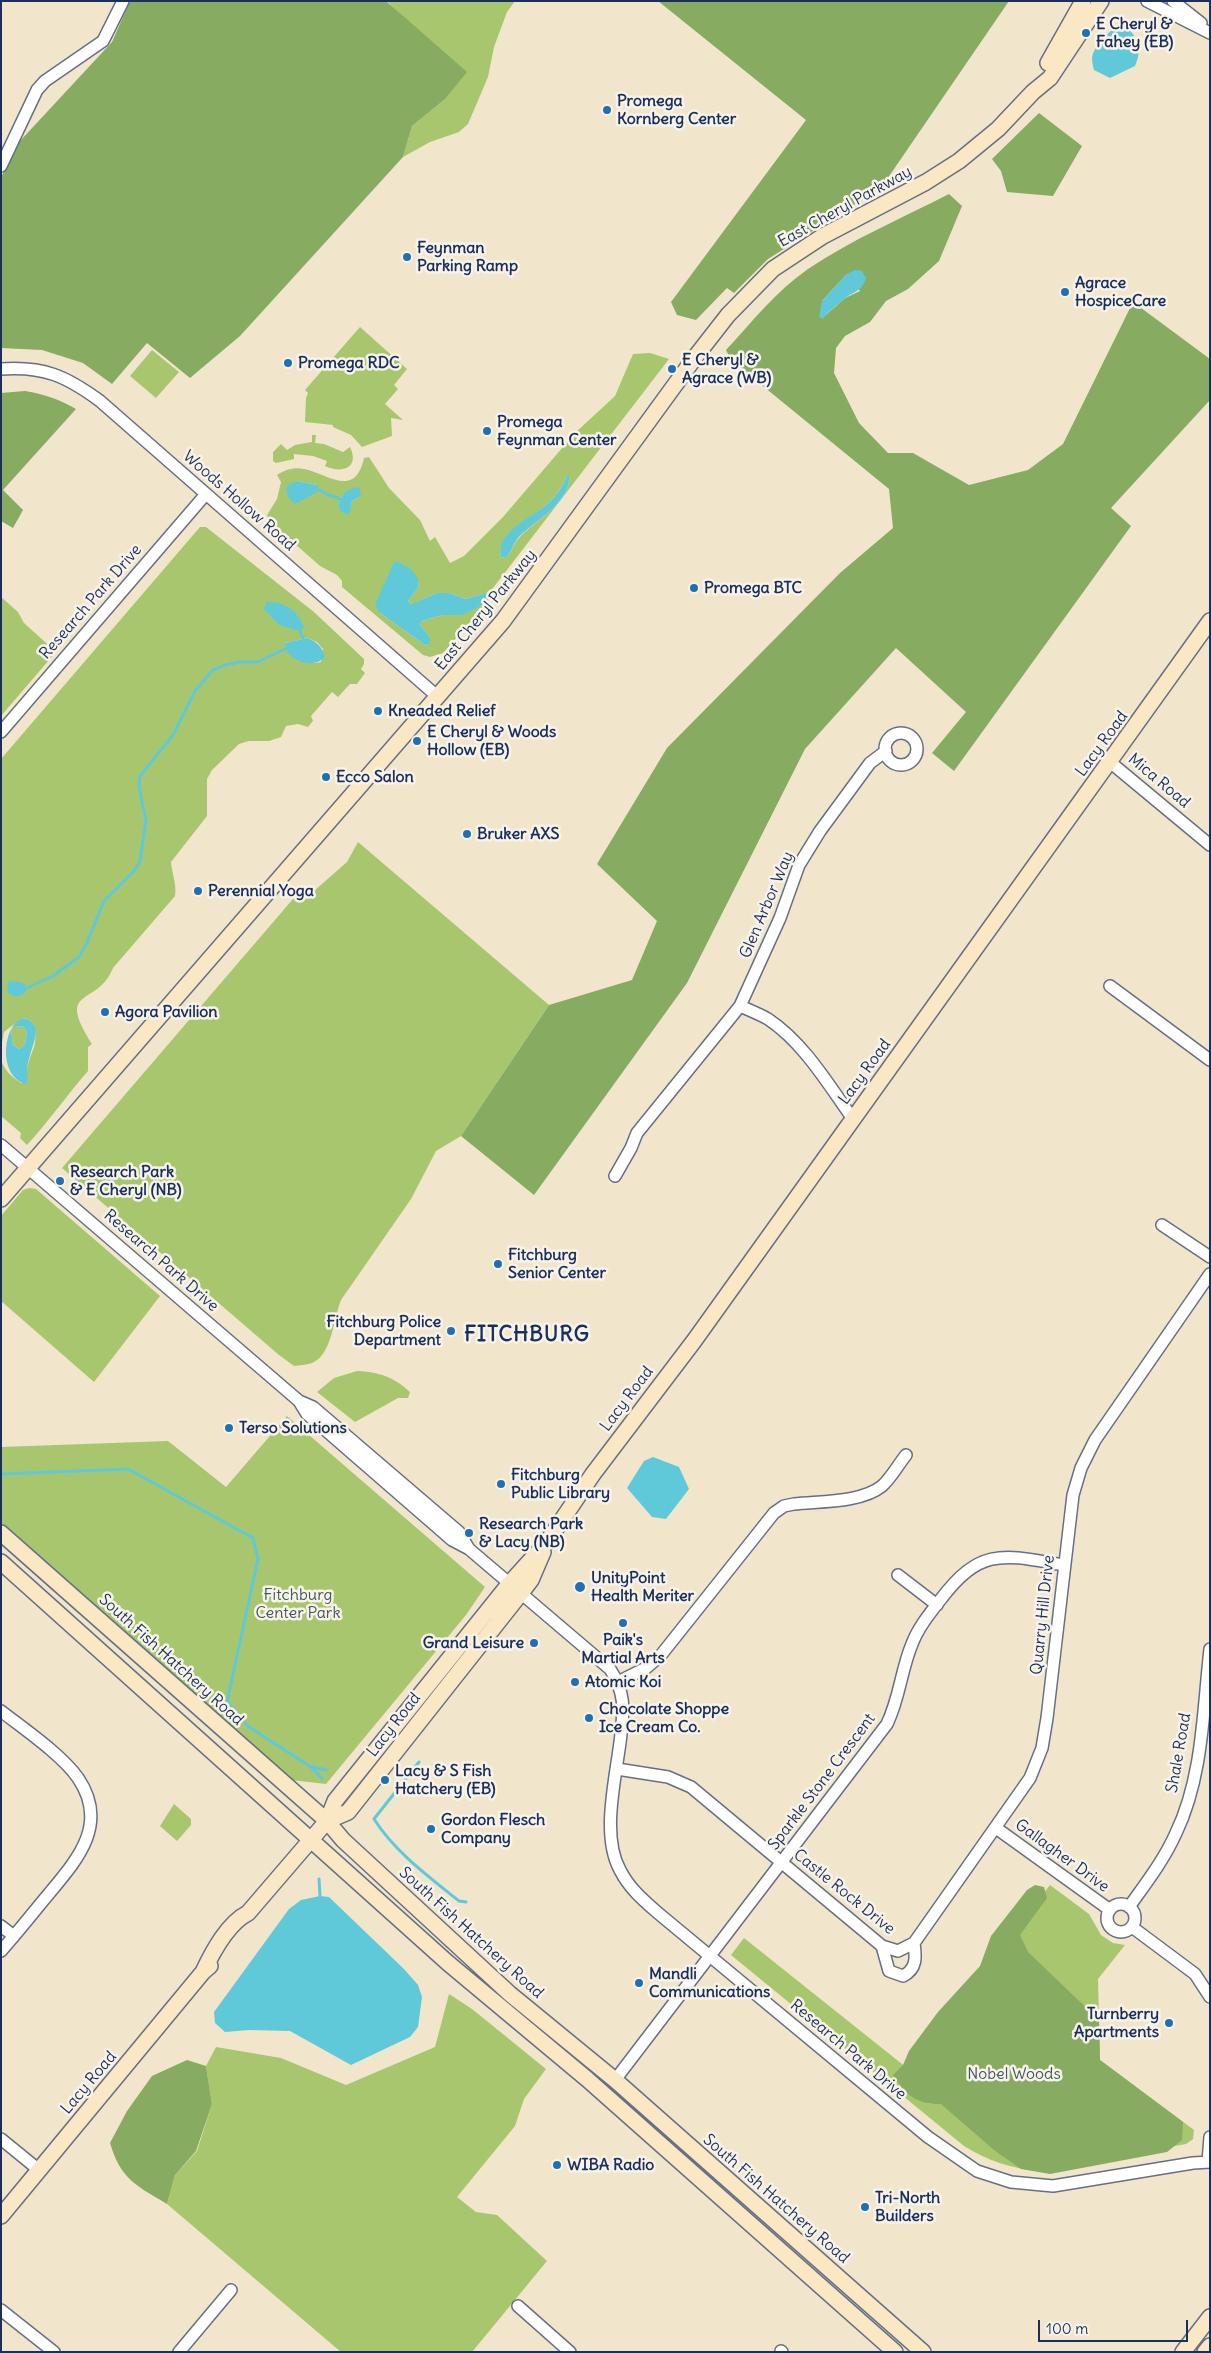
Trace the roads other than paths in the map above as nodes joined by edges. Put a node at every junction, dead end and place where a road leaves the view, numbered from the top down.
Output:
1 (124, 1) edge
2 (1083, 1) edge
3 (1101, 1) edge
4 (1147, 1) edge
5 (1173, 1) edge
6 (1210, 32) edge
7 (1033, 92) junction
8 (1, 166) edge
9 (1, 369) edge
10 (206, 494) junction
11 (1210, 621) edge
12 (438, 696) junction
13 (1, 732) edge
14 (886, 751) dead end
15 (1110, 762) junction
16 (1210, 845) edge
17 (1110, 986) dead end
18 (740, 1006) junction
19 (1210, 1060) edge
20 (853, 1119) junction
21 (1, 1145) edge
22 (28, 1169) junction
23 (615, 1176) dead end
24 (1, 1199) edge
25 (1162, 1225) dead end
26 (1210, 1258) edge
27 (1210, 1274) edge
28 (906, 1455) dead end
29 (1, 1533) edge
30 (1, 1562) edge
31 (1064, 1565) junction
32 (898, 1575) dead end
33 (515, 1588) junction
34 (937, 1604) junction
35 (1210, 1649) edge
36 (618, 1682) junction
37 (1, 1710) edge
38 (617, 1769) junction
39 (327, 1821) junction
40 (996, 1828) junction
41 (311, 1840) junction
42 (782, 1862) junction
43 (1129, 1907) junction
44 (1110, 1910) junction
45 (1, 1926) edge
46 (1132, 1927) junction
47 (14, 1936) junction
48 (914, 1943) junction
49 (882, 1946) junction
50 (1, 1951) edge
51 (898, 1951) joint
52 (710, 1956) junction
53 (1210, 1997) edge
54 (615, 2080) junction
55 (1210, 2137) edge
56 (1, 2139) edge
57 (1209, 2162) edge
58 (39, 2170) junction
59 (1, 2216) edge
60 (231, 2290) dead end
61 (518, 2306) dead end
62 (1, 2310) edge
63 (1210, 2317) edge
64 (1210, 2346) edge
65 (54, 2352) edge
66 (179, 2352) edge
67 (570, 2352) edge
68 (895, 2352) edge
69 (923, 2352) edge
70 (1182, 2352) edge
71 (1205, 2352) edge

1 - 8 street
2 - 7 main road, East Cheryl Parkway
3 - 7 main road, East Cheryl Parkway
4 - 6 street
5 - 6 street
7 - 12 main road, East Cheryl Parkway
9 - 10 street, Woods Hollow Road
10 - 12 street, Woods Hollow Road
10 - 13 street, Research Park Drive
11 - 15 main road, Lacy Road
12 - 22 main road, East Cheryl Parkway
14 - 18 street, Glen Arbor Way
15 - 16 street, Mica Road
15 - 20 main road, Lacy Road
17 - 19 street
18 - 20 street
18 - 23 street, Glen Arbor Way
20 - 33 main road, Lacy Road
21 - 22 street, Research Park Drive
22 - 24 main road, East Cheryl Parkway
22 - 33 street, Research Park Drive
25 - 26 street
27 - 31 street, Quarry Hill Drive
28 - 36 street
29 - 39 main road, South Fish Hatchery Road
30 - 41 main road, South Fish Hatchery Road
31 - 34 street, Sparkle Stone Crescent
31 - 40 street, Quarry Hill Drive
32 - 34 street
33 - 36 street, Research Park Drive
33 - 39 main road, Lacy Road
34 - 42 street, Sparkle Stone Crescent
35 - 43 street, Shale Road
36 - 38 street, Research Park Drive
37 - 47 street
38 - 42 street, Castle Rock Drive
38 - 52 street, Research Park Drive
39 - 41 main road, Lacy Road
39 - 54 main road, South Fish Hatchery Road
40 - 44 street, Gallagher Drive
40 - 48 street, Quarry Hill Drive
41 - 58 main road, Lacy Road
41 - 68 main road, South Fish Hatchery Road
42 - 49 street, Castle Rock Drive
42 - 52 street, Sparkle Stone Crescent
43 - 44 street
43 - 46 street
44 - 46 street
45 - 47 street
46 - 53 street
47 - 50 street
48 - 49 street
48 - 51 street, Quarry Hill Drive
49 - 51 street, Castle Rock Drive
52 - 54 street, Sparkle Stone Crescent
52 - 57 street, Research Park Drive
54 - 69 main road, South Fish Hatchery Road
55 - 57 street
56 - 58 street
58 - 59 main road, Lacy Road
60 - 66 street
61 - 67 street
62 - 65 street
63 - 70 main road
64 - 71 main road

